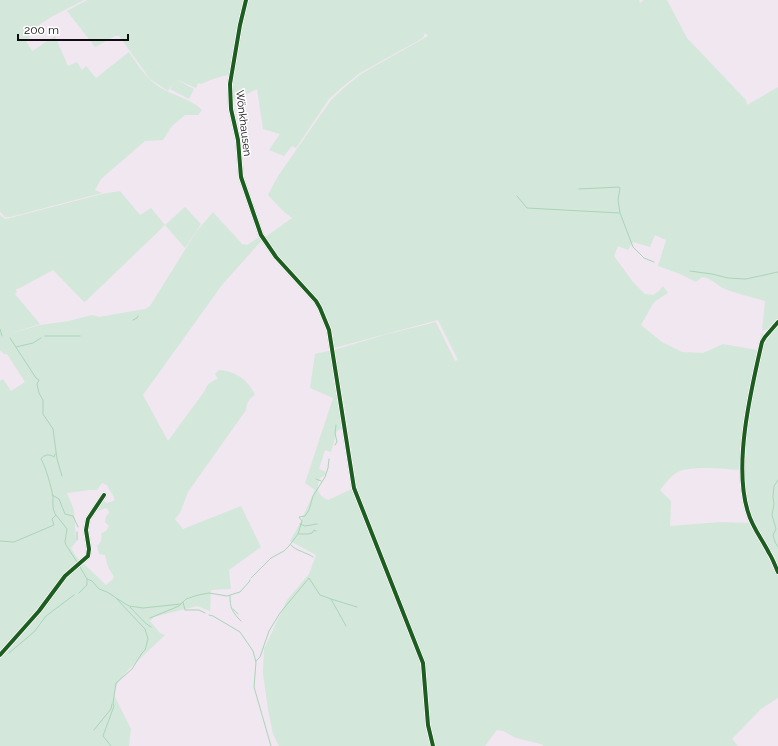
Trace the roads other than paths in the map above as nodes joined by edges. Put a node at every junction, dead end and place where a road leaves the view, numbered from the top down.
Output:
1 (246, 0) edge
2 (778, 322) edge
3 (104, 495) dead end
4 (778, 572) edge
5 (0, 655) edge
6 (433, 746) edge

1 - 6 street, Wönkhausen
2 - 4 street
3 - 5 street

